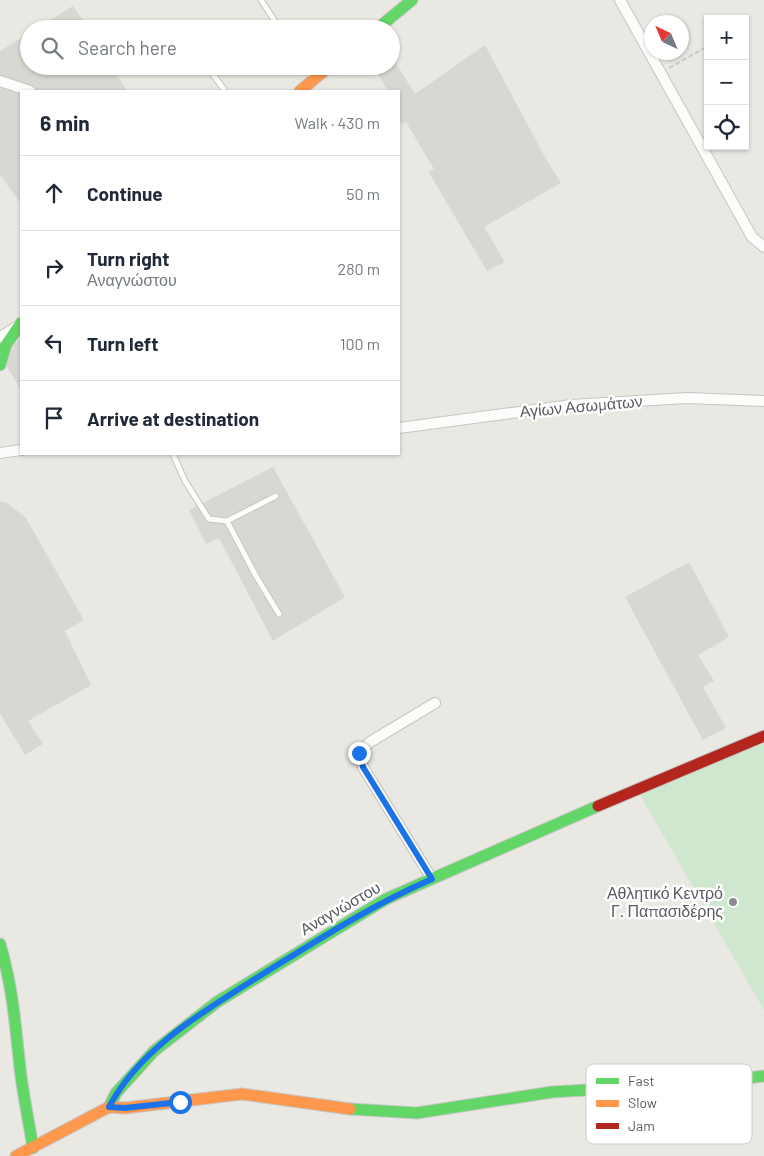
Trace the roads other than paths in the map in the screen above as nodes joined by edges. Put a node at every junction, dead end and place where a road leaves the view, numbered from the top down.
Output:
1 (261, 0) edge
2 (620, 0) edge
3 (410, 1) edge
4 (274, 20) edge
5 (388, 20) edge
6 (213, 75) edge
7 (311, 75) edge
8 (320, 75) edge
9 (314, 80) junction
10 (0, 81) edge
11 (27, 90) edge
12 (224, 90) edge
13 (301, 90) edge
14 (764, 248) edge
15 (20, 324) edge
16 (0, 337) edge
17 (0, 365) edge
18 (764, 401) edge
19 (400, 428) edge
20 (20, 450) edge
21 (0, 453) edge
22 (173, 455) edge
23 (276, 496) dead end
24 (227, 521) junction
25 (279, 614) dead end
26 (435, 703) dead end
27 (764, 736) edge
28 (432, 879) junction
29 (0, 944) edge
30 (586, 1090) edge
31 (109, 1107) junction
32 (33, 1152) edge
33 (16, 1156) edge

1 - 4 lane
2 - 14 street
3 - 5 street
6 - 12 lane
7 - 9 lane
8 - 9 street
9 - 13 street
10 - 11 street
15 - 16 street
15 - 17 street
18 - 19 street, Αγίων Ασωμάτων
20 - 21 street
22 - 24 lane
23 - 24 lane
24 - 25 lane
26 - 28 street
27 - 28 street, Αναγνώστου
28 - 31 street, Αναγνώστου
29 - 32 street
30 - 31 street
31 - 32 street
32 - 33 street

